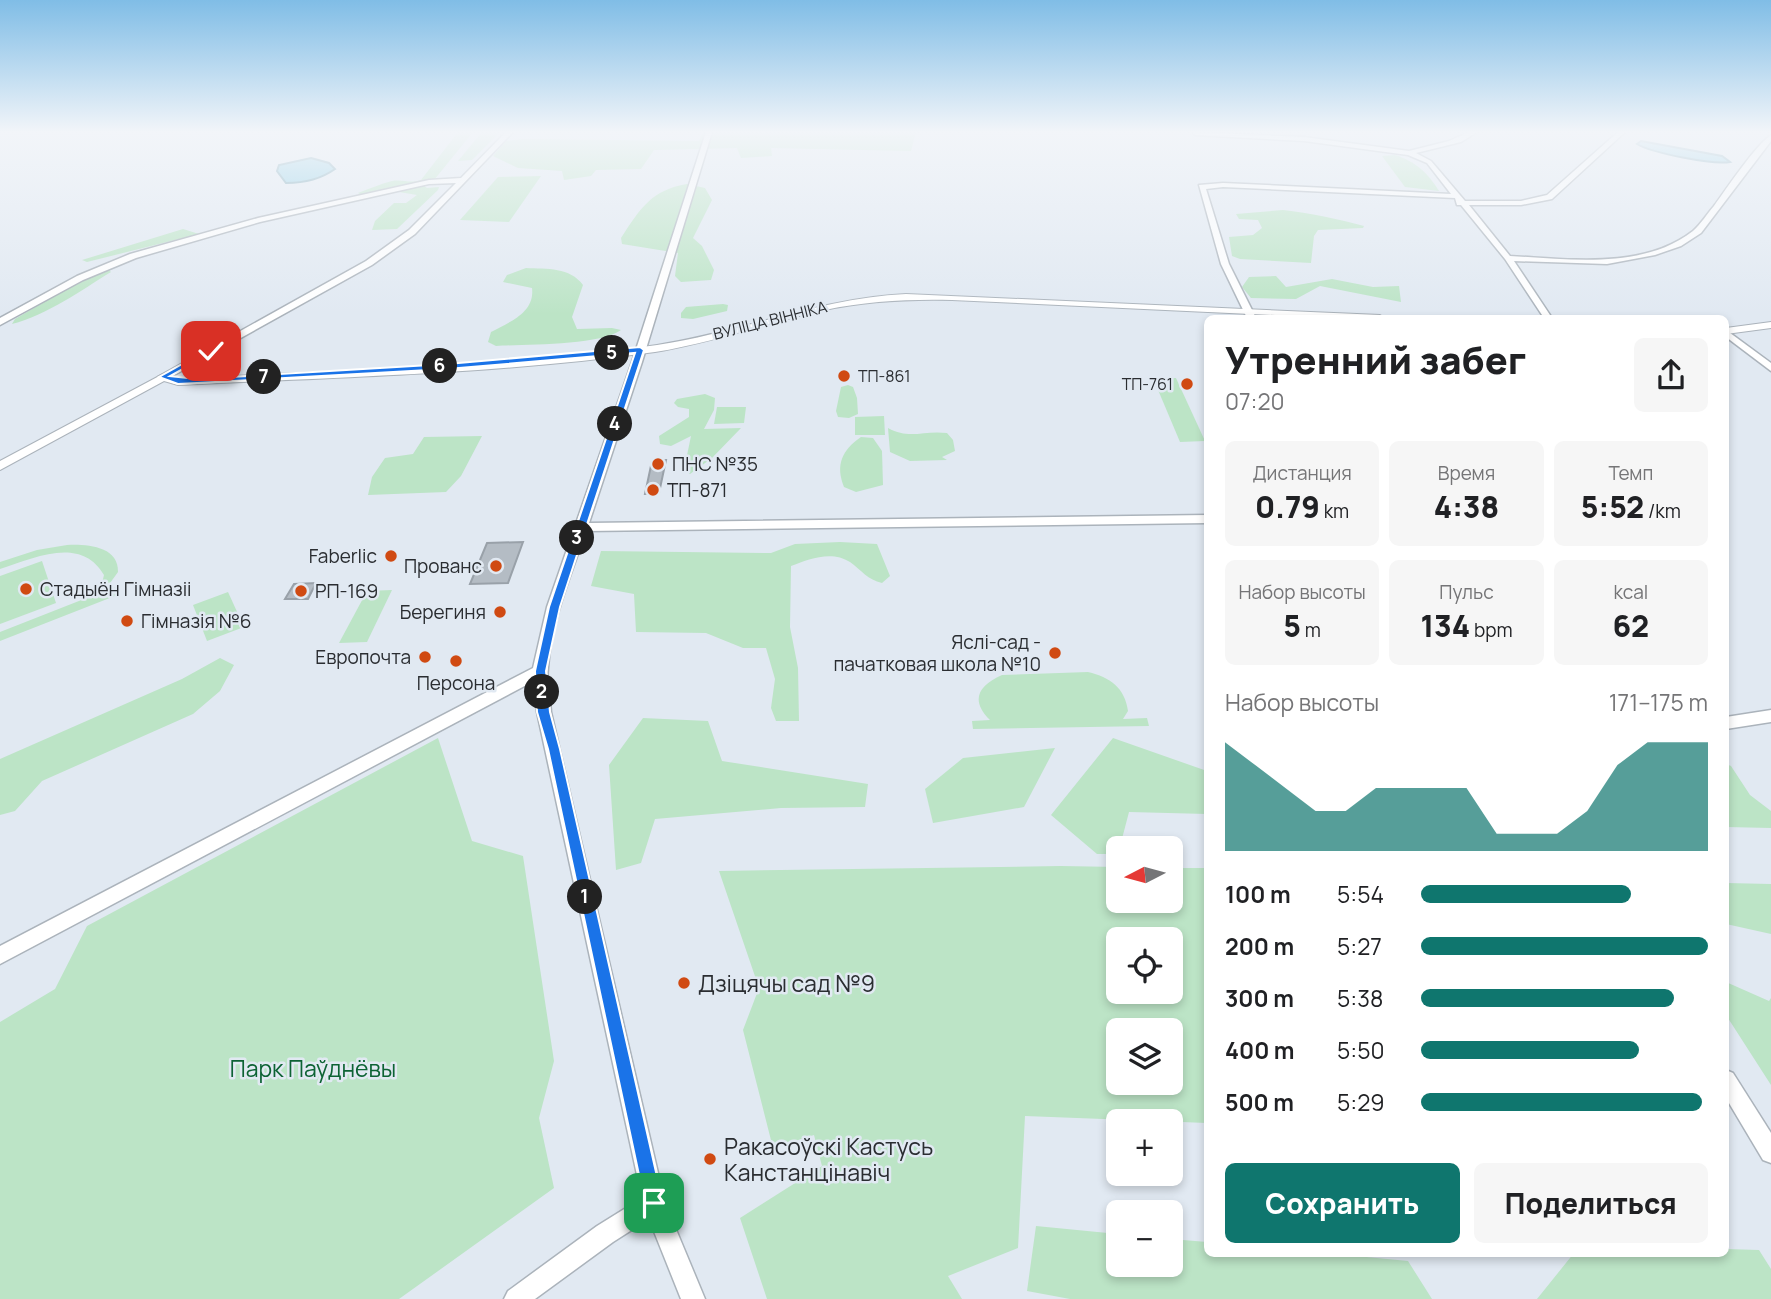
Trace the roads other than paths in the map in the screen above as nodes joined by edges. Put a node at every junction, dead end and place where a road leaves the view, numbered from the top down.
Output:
1 (381, 193) edge
2 (451, 193) edge
3 (690, 193) edge
4 (1204, 193) edge
5 (1350, 193) edge
6 (1452, 193) edge
7 (1554, 193) edge
8 (1727, 193) edge
9 (1457, 199) junction
10 (1508, 258) junction
11 (1248, 314) edge
12 (1281, 315) edge
13 (1546, 315) edge
14 (0, 322) edge
15 (1771, 325) edge
16 (1729, 332) edge
17 (1729, 334) edge
18 (640, 350) junction
19 (1771, 368) edge
20 (163, 377) junction
21 (0, 466) edge
22 (1204, 519) edge
23 (580, 527) junction
24 (540, 671) junction
25 (1771, 716) edge
26 (1729, 723) edge
27 (0, 955) edge
28 (1729, 1085) edge
29 (1771, 1152) edge
30 (654, 1203) junction
31 (516, 1299) edge
32 (693, 1299) edge

1 - 14 street
2 - 20 street
3 - 18 street
4 - 11 street
5 - 9 street
6 - 9 street
7 - 9 street
8 - 10 street
9 - 10 street
10 - 13 street
11 - 12 street, ВУЛІЦА ВІННІКА
11 - 18 street, ВУЛІЦА ВІННІКА
15 - 16 street
17 - 19 street
18 - 20 street, ВУЛІЦА ВІННІКА
18 - 23 street
20 - 21 street
22 - 23 street
23 - 24 street
24 - 27 street
24 - 30 street
25 - 26 street
28 - 29 street
30 - 31 street
30 - 32 street

